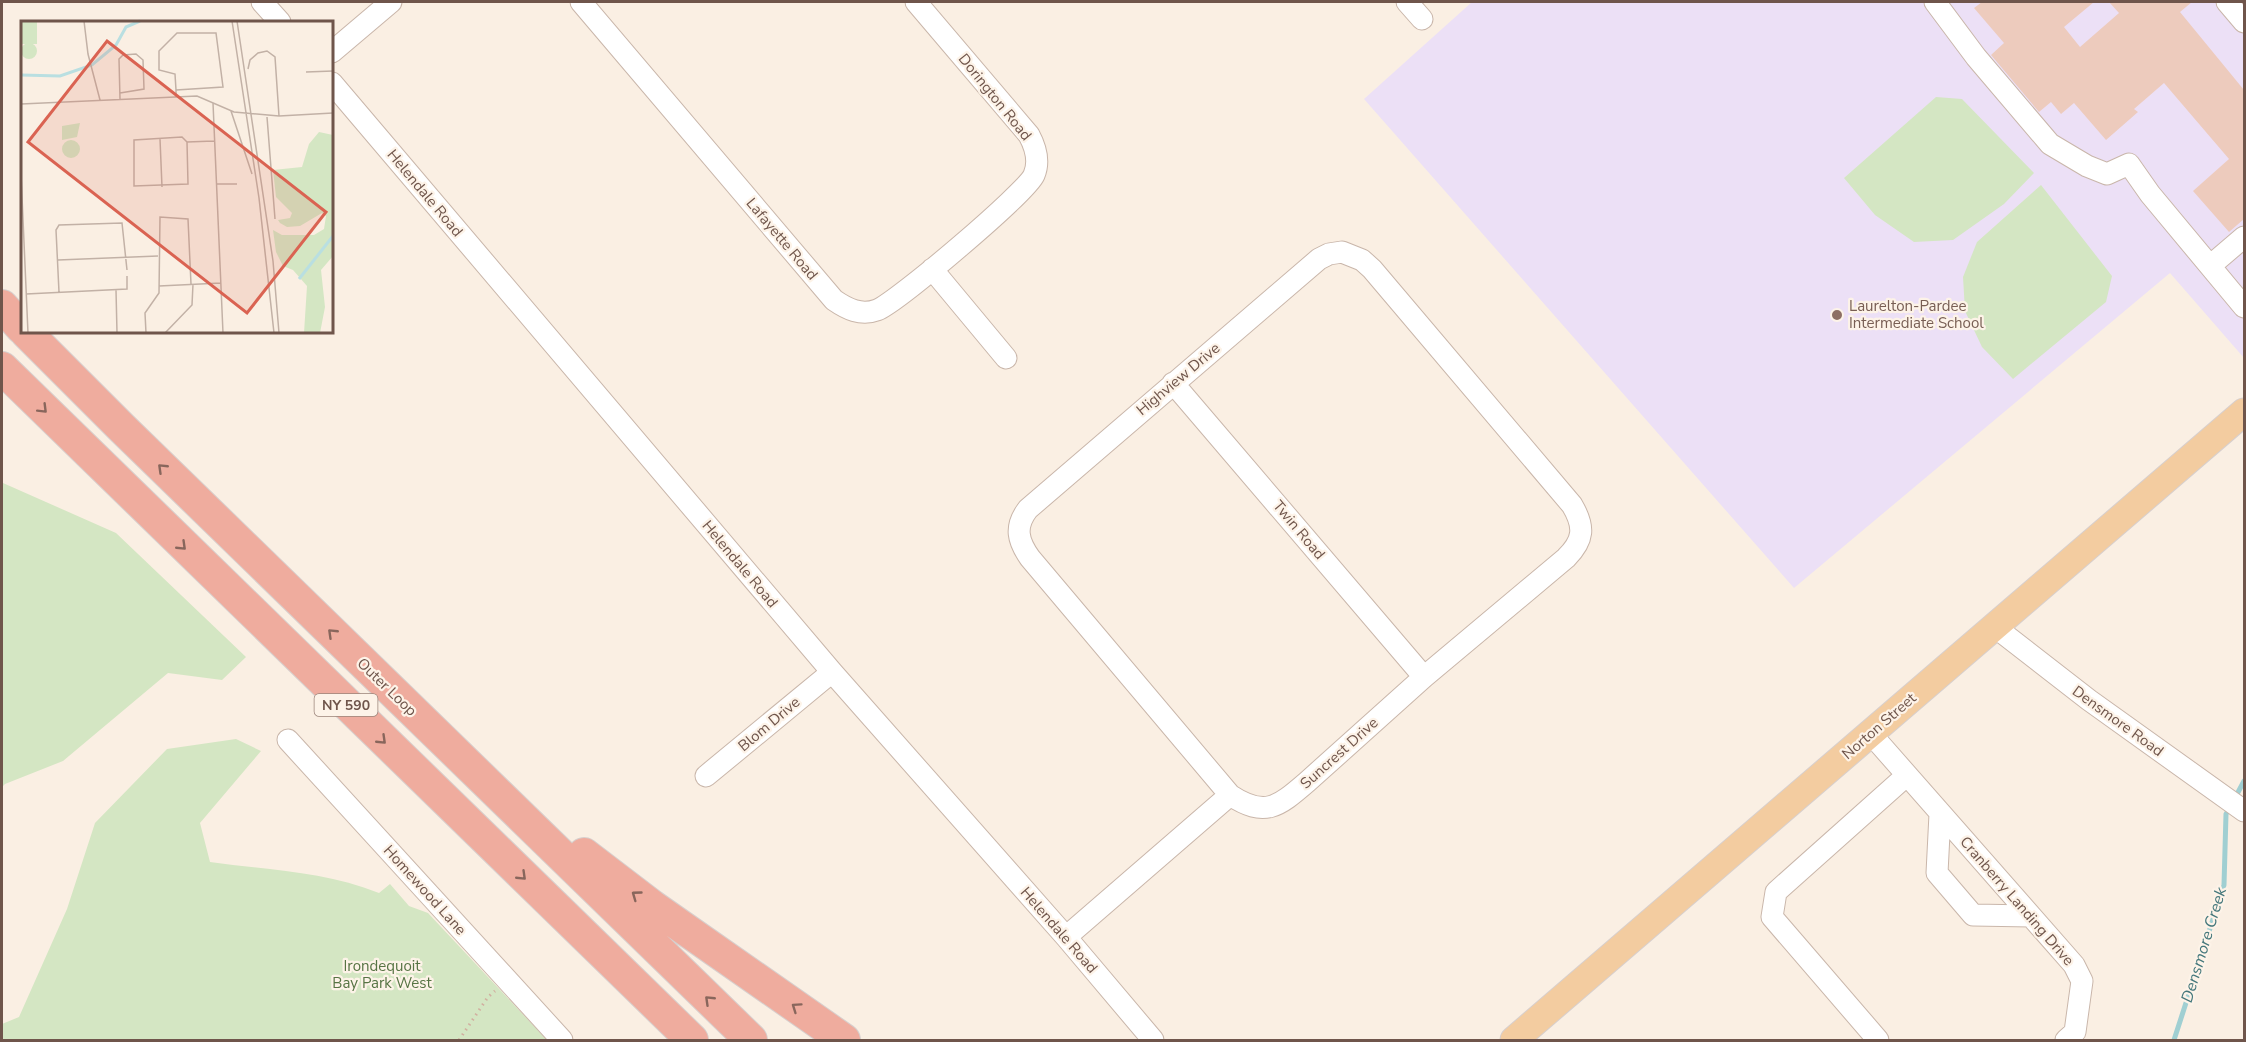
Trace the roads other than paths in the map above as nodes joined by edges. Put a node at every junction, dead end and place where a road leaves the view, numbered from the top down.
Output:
1 (262, 2) edge
2 (391, 2) edge
3 (581, 2) edge
4 (916, 2) edge
5 (1407, 2) edge
6 (1935, 2) edge
7 (2227, 2) edge
8 (1422, 19) dead end
9 (279, 21) edge
10 (2244, 22) edge
11 (333, 51) edge
12 (333, 84) edge
13 (2244, 237) edge
14 (2210, 266) junction
15 (932, 269) junction
16 (2, 306) edge
17 (2244, 307) edge
18 (21, 327) edge
19 (27, 333) edge
20 (1006, 358) dead end
21 (2, 368) edge
22 (1173, 383) junction
23 (2244, 412) edge
24 (1577, 513) joint
25 (1995, 627) junction
26 (832, 672) junction
27 (374, 674) junction
28 (1424, 677) junction
29 (1870, 734) junction
30 (288, 740) dead end
31 (706, 776) dead end
32 (1906, 776) junction
33 (1230, 795) junction
34 (2244, 811) edge
35 (1940, 814) junction
36 (2031, 916) junction
37 (1066, 937) junction
38 (1527, 1036) edge
39 (562, 1041) edge
40 (692, 1041) edge
41 (751, 1041) edge
42 (844, 1041) edge
43 (1153, 1041) edge
44 (1878, 1041) edge
45 (2066, 1041) edge

1 - 9 street
2 - 11 street
3 - 15 street, Lafayette Road
4 - 15 street, Dorington Road
5 - 8 street
6 - 14 street
7 - 10 street
12 - 26 street, Helendale Road
13 - 14 street
14 - 17 street
15 - 20 street
16 - 18 highway
27 -> 19 highway, Outer Loop / NY 590
21 -> 40 highway, NY 590
22 - 24 street, Highview Drive
22 - 28 street, Twin Road
22 - 33 street, Highview Drive
23 - 25 main road, Norton Street
24 - 28 street, Suncrest Drive
25 - 29 main road, Norton Street
25 - 34 street, Densmore Road
26 - 31 street, Blom Drive
26 - 37 street, Helendale Road
41 -> 27 highway, Outer Loop / NY 590
42 -> 27 highway
28 - 33 street, Suncrest Drive
29 - 32 street, Cranberry Landing Drive
29 - 38 main road, Norton Street
30 - 39 street, Homewood Lane
32 - 35 street, Cranberry Landing Drive
32 - 44 street
33 - 37 street
35 - 36 street, Cranberry Landing Drive
35 - 36 street
36 - 45 street, Cranberry Landing Drive
37 - 43 street, Helendale Road

